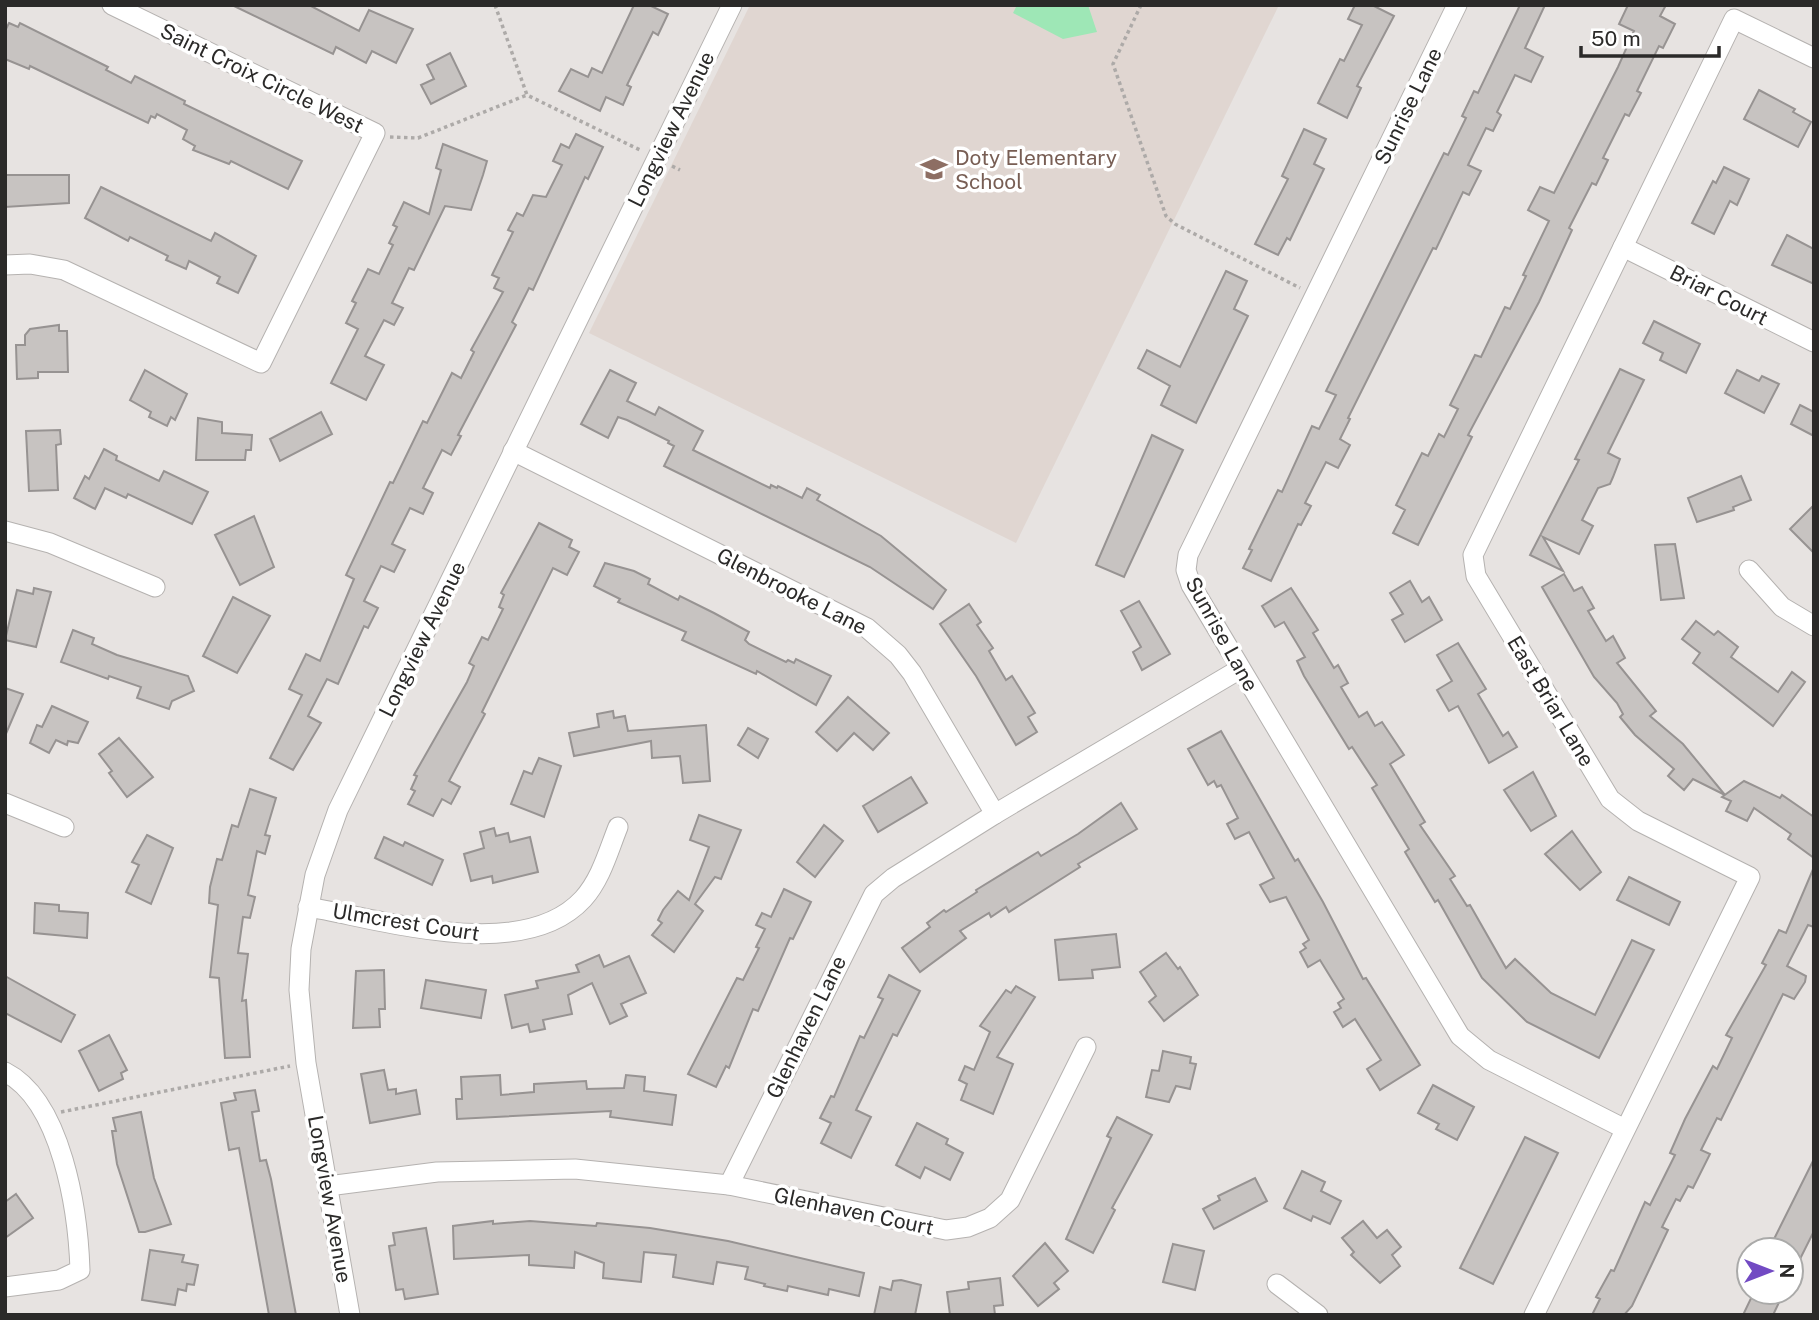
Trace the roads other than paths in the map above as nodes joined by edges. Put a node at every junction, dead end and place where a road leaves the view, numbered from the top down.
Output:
1 (113, 5) edge
2 (732, 5) edge
3 (1457, 5) edge
4 (1814, 58) edge
5 (1623, 247) junction
6 (5, 265) edge
7 (1814, 342) edge
8 (513, 451) junction
9 (5, 531) edge
10 (1749, 570) dead end
11 (155, 587) dead end
12 (1814, 626) edge
13 (1240, 669) junction
14 (5, 803) edge
15 (995, 814) junction
16 (64, 827) dead end
17 (618, 827) dead end
18 (308, 907) junction
19 (1086, 1047) dead end
20 (5, 1072) edge
21 (1625, 1129) junction
22 (730, 1185) junction
23 (328, 1186) junction
24 (1277, 1284) dead end
25 (5, 1287) edge
26 (350, 1315) edge
27 (1318, 1315) edge
28 (1534, 1315) edge

1 - 6 street, Saint Croix Circle West
2 - 8 street, Longview Avenue
3 - 13 street, Sunrise Lane
4 - 5 street, East Briar Lane
5 - 7 street, Briar Court
5 - 21 street, East Briar Lane
8 - 15 street, Glenbrooke Lane
8 - 18 street, Longview Avenue
9 - 11 street
10 - 12 street
13 - 15 street, Glenhaven Lane
13 - 21 street, Sunrise Lane
14 - 16 street
15 - 22 street, Glenhaven Lane
17 - 18 street, Ulmcrest Court
18 - 23 street, Longview Avenue
19 - 22 street, Glenhaven Court
20 - 25 street
21 - 28 street, East Briar Lane
22 - 23 street
23 - 26 street, Longview Avenue
24 - 27 street

